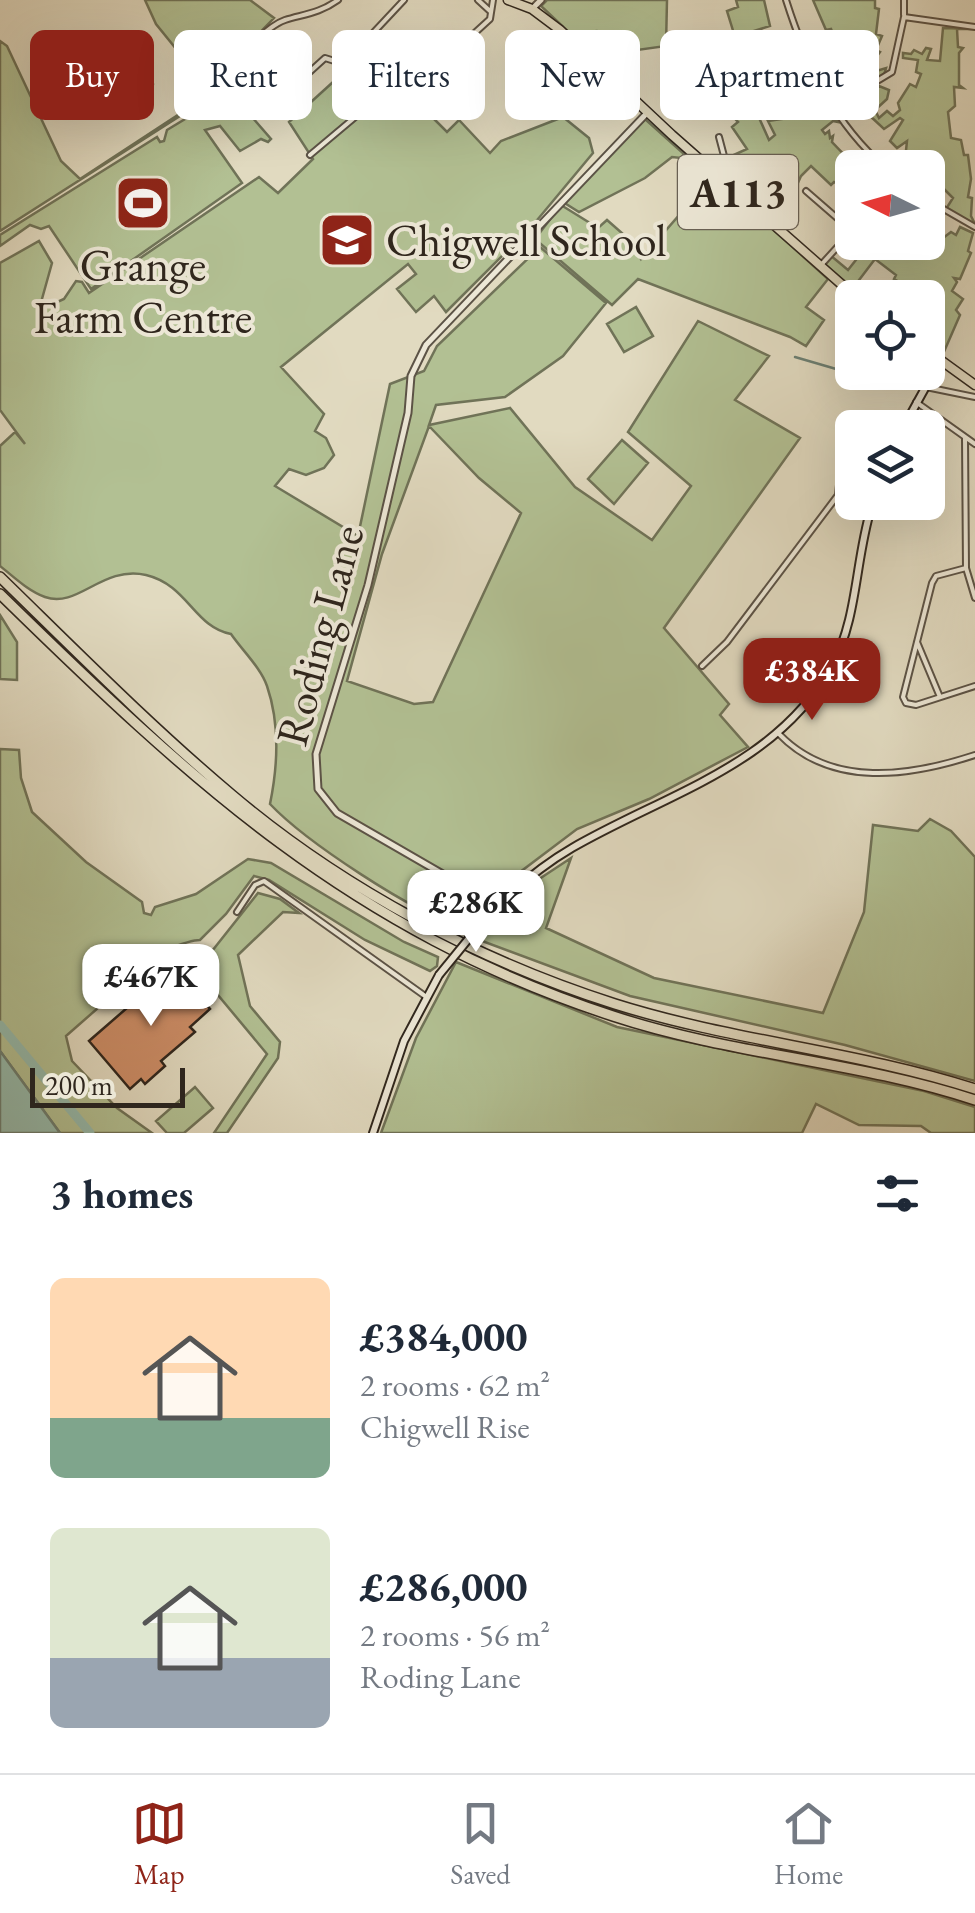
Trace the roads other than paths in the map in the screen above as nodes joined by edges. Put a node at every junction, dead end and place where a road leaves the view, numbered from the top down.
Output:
1 (338, 0) edge
2 (404, 0) edge
3 (478, 0) edge
4 (492, 0) edge
5 (508, 0) edge
6 (542, 0) edge
7 (786, 0) edge
8 (904, 0) edge
9 (532, 9) junction
10 (490, 11) junction
11 (904, 17) junction
12 (975, 27) edge
13 (268, 30) edge
14 (795, 30) edge
15 (312, 70) edge
16 (879, 80) edge
17 (647, 112) junction
18 (843, 120) edge
19 (719, 137) dead end
20 (870, 150) edge
21 (310, 156) dead end
22 (712, 169) junction
23 (806, 190) dead end
24 (752, 203) junction
25 (775, 203) dead end
26 (945, 210) edge
27 (975, 227) edge
28 (821, 265) junction
29 (837, 280) edge
30 (945, 364) edge
31 (974, 380) edge
32 (923, 390) edge
33 (939, 390) edge
34 (975, 398) edge
35 (916, 402) junction
36 (912, 410) edge
37 (965, 438) junction
38 (975, 444) edge
39 (835, 499) edge
40 (868, 520) edge
41 (966, 568) junction
42 (0, 578) edge
43 (0, 594) edge
44 (975, 598) edge
45 (917, 642) junction
46 (702, 666) dead end
47 (975, 686) edge
48 (940, 697) junction
49 (779, 734) junction
50 (975, 755) edge
51 (498, 906) junction
52 (238, 912) dead end
53 (425, 996) junction
54 (975, 1089) edge
55 (975, 1100) edge
56 (373, 1133) edge

1 - 13 street
2 - 15 street
3 - 10 street
4 - 10 street
5 - 9 main road, A113
6 - 9 street
7 - 14 street
8 - 11 street
9 - 17 main road, A113
10 - 21 street
11 - 12 street
11 - 16 street
17 - 22 main road, A113
17 - 51 street, Roding Lane
18 - 20 street
19 - 22 street
22 - 24 main road, A113
23 - 28 street
24 - 25 street
24 - 28 main road, A113
26 - 27 street
28 - 29 main road, A113
30 - 31 main road
32 - 35 main road
33 - 34 street
35 - 36 main road
35 - 37 street
37 - 38 street
37 - 41 street
39 - 46 street
40 - 49 main road
41 - 44 street
41 - 45 street
42 - 54 highway
43 - 55 highway
45 - 48 street
45 - 48 street
47 - 48 street
49 - 50 street
49 - 51 main road
51 - 53 main road, bridge
52 - 53 street
53 - 56 main road

